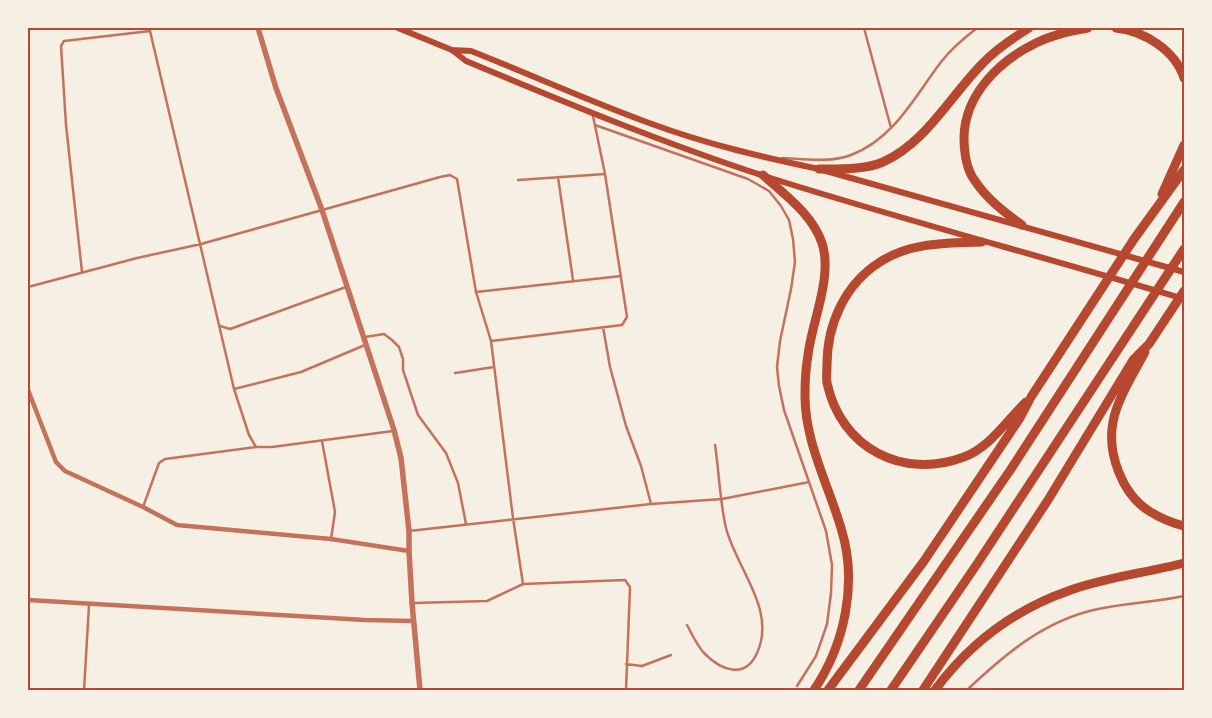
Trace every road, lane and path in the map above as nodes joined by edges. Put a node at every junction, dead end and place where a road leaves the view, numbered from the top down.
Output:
1 (258, 28) edge
2 (398, 28) edge
3 (864, 28) edge
4 (977, 28) edge
5 (1028, 28) edge
6 (1088, 28) edge
7 (1116, 28) edge
8 (452, 50) junction
9 (1184, 78) edge
10 (592, 114) junction
11 (595, 125) junction
12 (891, 128) junction
13 (1184, 145) edge
14 (759, 157) junction
15 (818, 169) junction
16 (1184, 170) edge
17 (605, 174) junction
18 (763, 175) junction
19 (558, 177) junction
20 (518, 180) dead end
21 (1184, 202) edge
22 (322, 210) junction
23 (1154, 210) junction
24 (1022, 225) junction
25 (982, 242) junction
26 (201, 244) junction
27 (1183, 251) edge
28 (82, 272) junction
29 (1184, 272) edge
30 (621, 276) junction
31 (573, 280) junction
32 (347, 286) junction
33 (28, 288) edge
34 (1184, 291) edge
35 (476, 292) junction
36 (1184, 299) edge
37 (220, 326) junction
38 (604, 327) junction
39 (364, 337) junction
40 (491, 341) junction
41 (366, 344) junction
42 (1149, 344) junction
43 (494, 367) junction
44 (455, 373) dead end
45 (234, 389) junction
46 (28, 390) edge
47 (1031, 397) junction
48 (394, 430) junction
49 (322, 441) junction
50 (715, 445) dead end
51 (256, 447) junction
52 (810, 482) junction
53 (722, 499) junction
54 (651, 504) junction
55 (143, 507) junction
56 (513, 518) junction
57 (466, 524) junction
58 (1184, 526) edge
59 (409, 531) junction
60 (331, 539) junction
61 (409, 551) junction
62 (1184, 564) edge
63 (523, 584) junction
64 (1184, 596) edge
65 (28, 600) edge
66 (412, 603) junction
67 (89, 604) junction
68 (414, 621) junction
69 (687, 625) dead end
70 (671, 655) dead end
71 (626, 664) junction
72 (797, 686) dead end
73 (84, 690) edge
74 (420, 690) edge
75 (626, 690) edge
76 (814, 690) edge
77 (828, 690) edge
78 (859, 690) edge
79 (891, 690) edge
80 (924, 690) edge
81 (935, 690) edge
82 (967, 690) edge

1 - 22 street
2 - 8 main road
3 - 12 lane
4 - 12 lane
5 - 15 highway
6 - 24 highway
7 - 9 highway
8 - 10 main road
8 - 14 main road
10 - 11 lane
10 - 18 main road
11 - 17 lane
11 - 52 lane
12 - 14 lane
13 - 23 highway
14 - 15 main road
15 - 24 main road
16 - 23 highway
17 - 19 lane
17 - 30 lane
18 - 25 main road
18 - 76 highway
19 - 20 lane
19 - 31 lane
21 - 78 highway
22 - 26 lane
22 - 32 street
22 - 35 lane
23 - 47 highway
24 - 29 main road
25 - 36 main road
25 - 47 highway
26 - 28 lane
26 - 28 lane
26 - 37 lane
27 - 79 highway
28 - 33 lane
30 - 31 lane
30 - 38 lane
31 - 35 lane
32 - 37 lane
32 - 39 street
34 - 42 highway
35 - 40 lane
37 - 45 lane
38 - 40 lane
38 - 54 lane
39 - 41 street
39 - 57 lane
40 - 43 lane
41 - 45 lane
41 - 48 street
42 - 58 highway
42 - 80 highway
43 - 44 lane
43 - 56 lane
45 - 51 lane
46 - 55 street
47 - 77 highway
48 - 49 lane
48 - 59 street
49 - 51 lane
49 - 60 lane
50 - 53 lane
51 - 55 lane
52 - 53 lane
52 - 72 lane
53 - 54 lane
53 - 69 lane
54 - 56 lane
55 - 60 street
56 - 57 lane
56 - 63 lane
57 - 59 lane
59 - 61 street
60 - 61 street
61 - 66 street
62 - 81 highway
63 - 66 lane
63 - 71 lane
64 - 82 lane
65 - 67 street
66 - 68 street
67 - 68 street
67 - 73 lane
68 - 74 street
70 - 71 lane
71 - 75 lane

